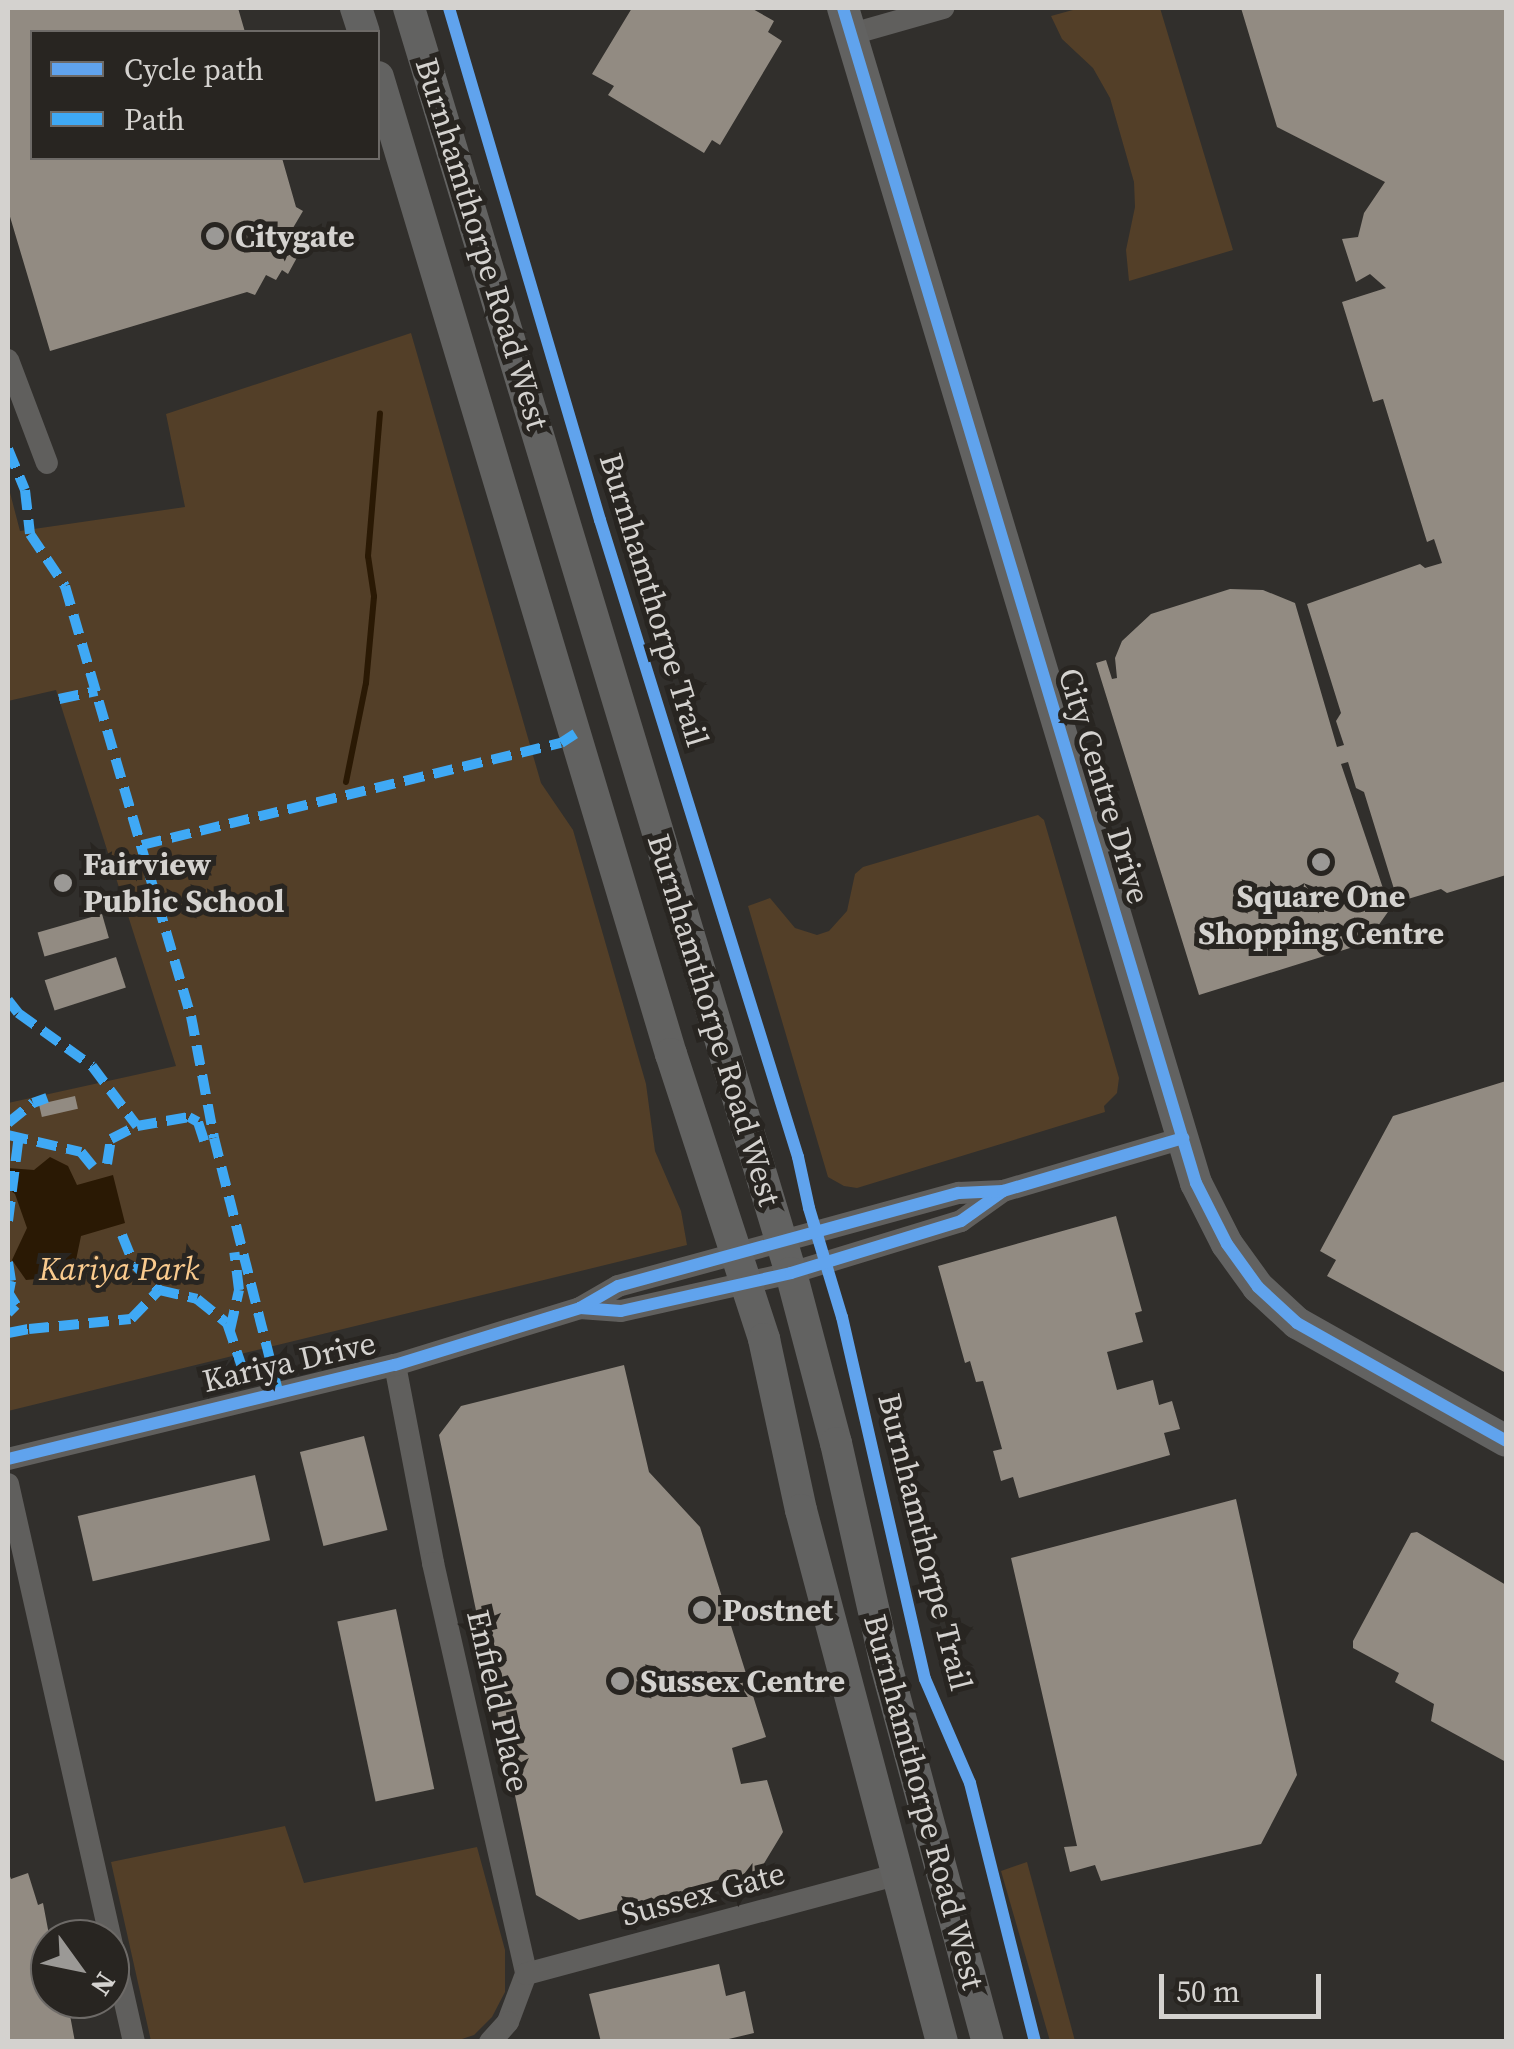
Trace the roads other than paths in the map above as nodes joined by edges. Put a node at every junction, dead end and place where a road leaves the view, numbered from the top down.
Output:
1 (409, 8) edge
2 (943, 8) edge
3 (847, 21) edge
4 (380, 84) edge
5 (8, 360) edge
6 (47, 463) dead end
7 (1184, 1138) junction
8 (1003, 1190) junction
9 (781, 1242) junction
10 (741, 1270) junction
11 (791, 1274) junction
12 (395, 1365) junction
13 (1506, 1441) edge
14 (8, 1459) edge
15 (8, 1484) edge
16 (896, 1876) junction
17 (526, 1974) junction
18 (134, 2042) edge
19 (490, 2042) edge
20 (942, 2042) edge
21 (988, 2042) edge

1 - 9 main road, Burnhamthorpe Road West
2 - 3 street
3 - 7 main road, City Centre Drive
4 - 10 main road, Burnhamthorpe Road West
5 - 6 street
7 - 8 street
7 - 13 main road, City Centre Drive
8 - 9 street, Kariya Drive
8 - 11 street, Kariya Drive
9 - 10 street, Kariya Drive
9 - 11 main road, Burnhamthorpe Road West
10 - 11 street, Kariya Drive
10 - 12 street, Kariya Drive
10 - 16 main road, Burnhamthorpe Road West
11 - 21 main road, Burnhamthorpe Road West
12 - 14 street, Kariya Drive
12 - 17 street, Enfield Place
15 - 18 street
16 - 17 street, Sussex Gate
16 - 20 main road, Burnhamthorpe Road West
17 - 19 street

